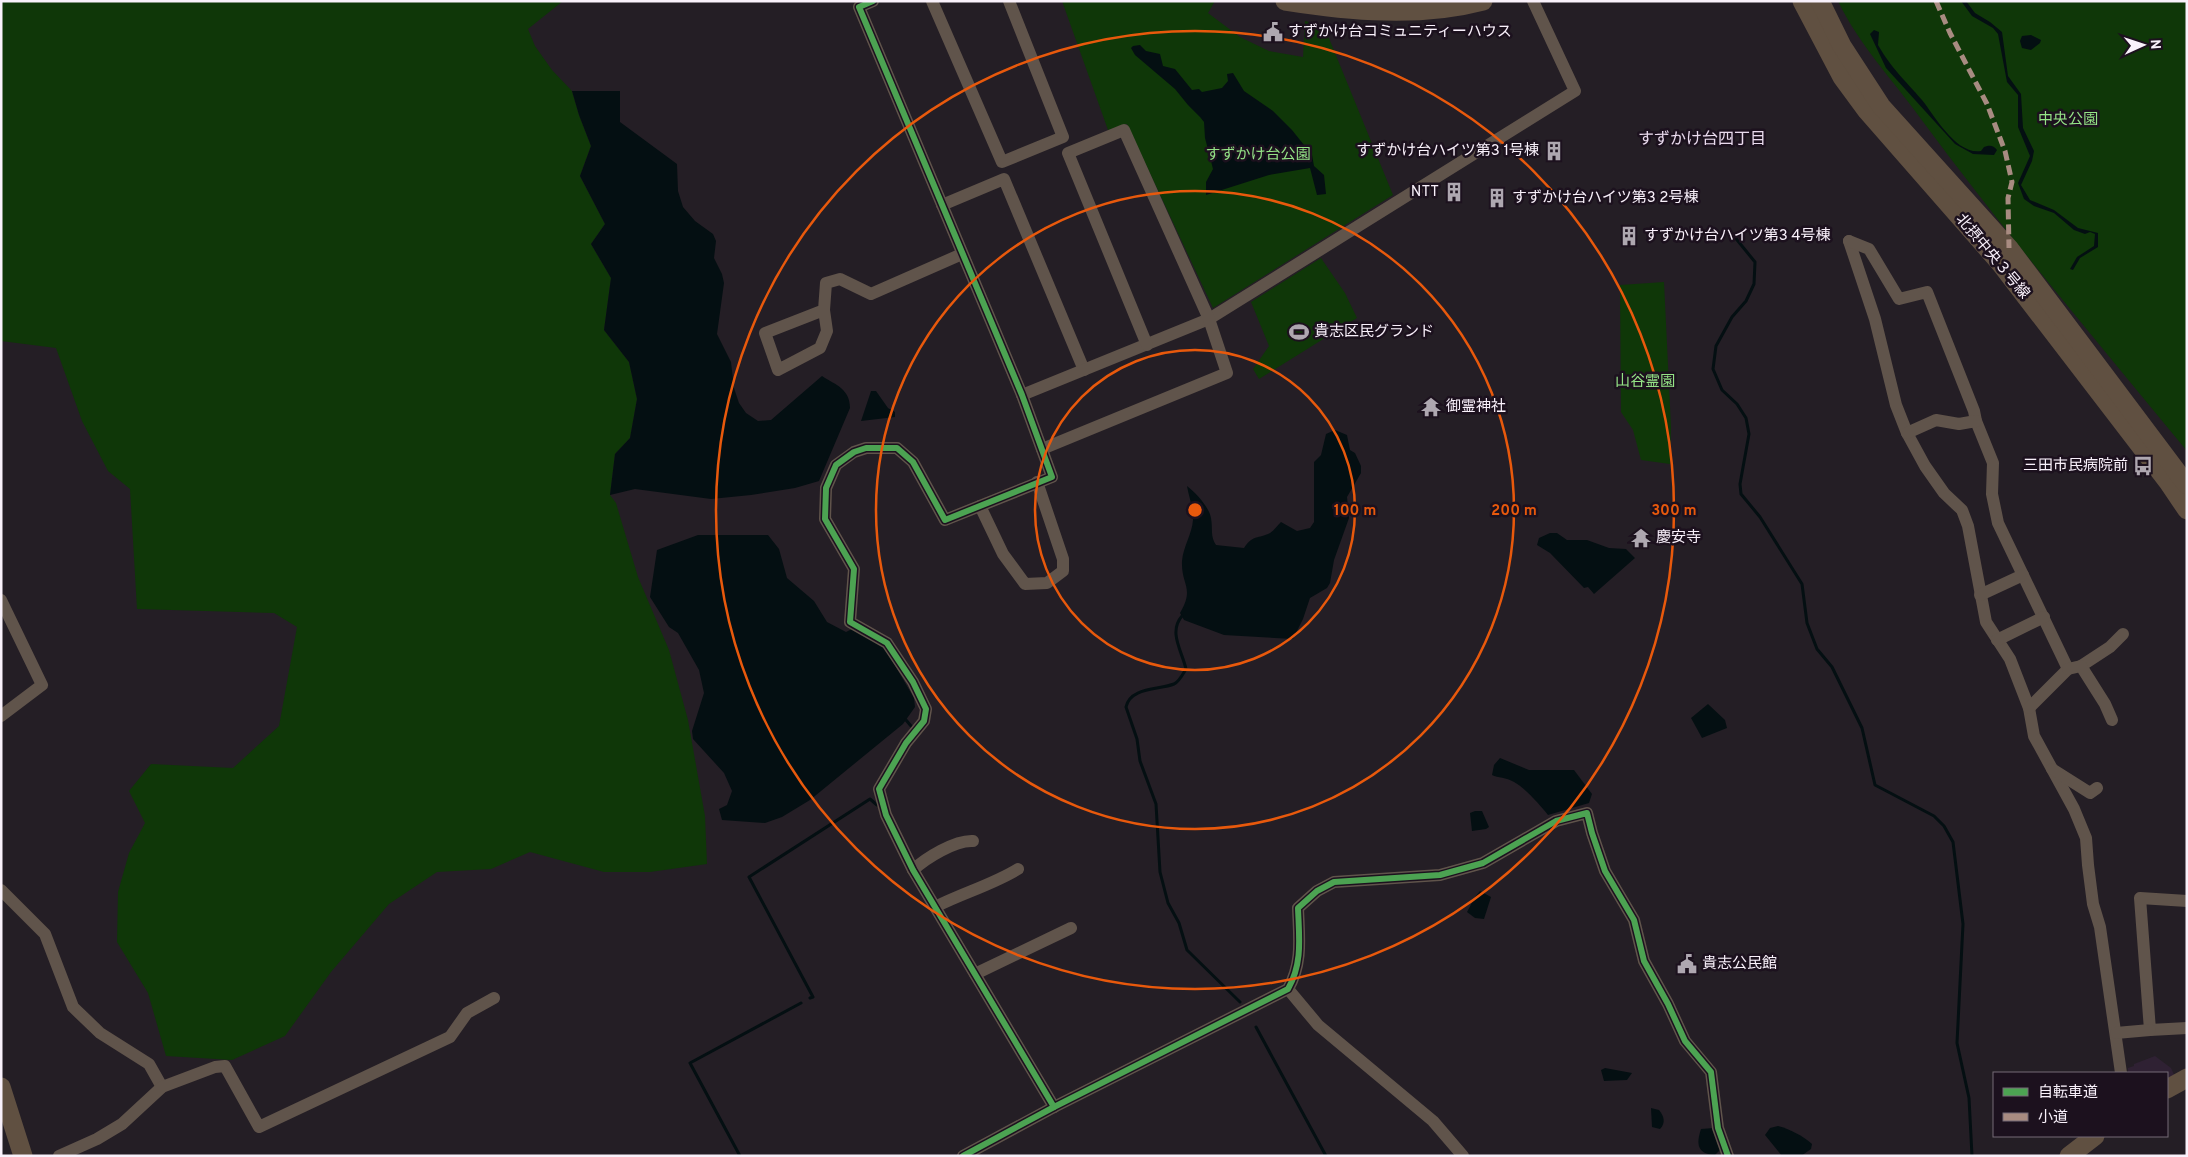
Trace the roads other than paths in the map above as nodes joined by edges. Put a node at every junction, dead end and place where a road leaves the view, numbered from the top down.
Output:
1 (873, 1) edge
2 (932, 1) edge
3 (1009, 1) edge
4 (1285, 1) edge
5 (1483, 1) edge
6 (1533, 1) edge
7 (1802, 1) edge
8 (1820, 1) edge
9 (942, 205) junction
10 (962, 254) junction
11 (824, 310) junction
12 (1209, 319) junction
13 (1147, 345) junction
14 (1084, 370) junction
15 (1022, 395) junction
16 (1976, 421) junction
17 (1907, 433) junction
18 (1042, 449) junction
19 (1037, 482) junction
20 (2187, 485) edge
21 (980, 506) junction
22 (2187, 510) edge
23 (2023, 575) junction
24 (1980, 595) junction
25 (1, 600) edge
26 (2044, 617) junction
27 (2123, 634) dead end
28 (1997, 640) junction
29 (2081, 666) junction
30 (2068, 669) junction
31 (2029, 708) junction
32 (1, 716) edge
33 (2112, 720) dead end
34 (2052, 770) junction
35 (2097, 788) dead end
36 (973, 842) dead end
37 (1018, 869) dead end
38 (913, 870) junction
39 (1, 890) edge
40 (2187, 901) edge
41 (935, 907) junction
42 (1071, 928) dead end
43 (975, 974) junction
44 (1288, 989) junction
45 (494, 998) dead end
46 (2187, 1028) edge
47 (2150, 1030) junction
48 (2116, 1033) junction
49 (2122, 1072) edge
50 (2187, 1078) edge
51 (1, 1087) edge
52 (162, 1087) junction
53 (2168, 1088) edge
54 (1054, 1107) junction
55 (2094, 1137) edge
56 (23, 1156) edge
57 (59, 1156) edge
58 (963, 1156) edge
59 (1463, 1156) edge
60 (1728, 1156) edge
61 (2069, 1156) edge

1 - 9 street
2 - 3 street
4 - 5 street
6 - 12 street
7 - 22 street, 北摂中央３号線
8 - 20 street, 北摂中央３号線
9 - 10 street
9 - 14 street
10 - 11 street
10 - 15 street
11 - 11 street
12 - 13 street
12 - 13 street
12 - 18 street
13 - 14 street
14 - 15 street
15 - 18 street
16 - 17 street
16 - 17 street
16 - 23 street
17 - 24 street
18 - 19 street
19 - 21 street
19 - 21 street
21 - 38 street
23 - 24 street
23 - 26 street
24 - 28 street
25 - 32 street
26 - 28 street
26 - 30 street
27 - 29 street
28 - 31 street
29 - 30 street
29 - 33 street
30 - 31 street
31 - 34 street
34 - 35 street
34 - 48 street
36 - 38 street
37 - 41 street
38 - 41 street
39 - 52 street
40 - 47 street
41 - 43 street
42 - 43 street
43 - 54 street
44 - 54 street
44 - 59 street
44 - 60 street
45 - 52 street
46 - 47 street
47 - 48 street
48 - 49 street
50 - 53 street
51 - 56 street
52 - 57 street
54 - 58 street
55 - 61 street

